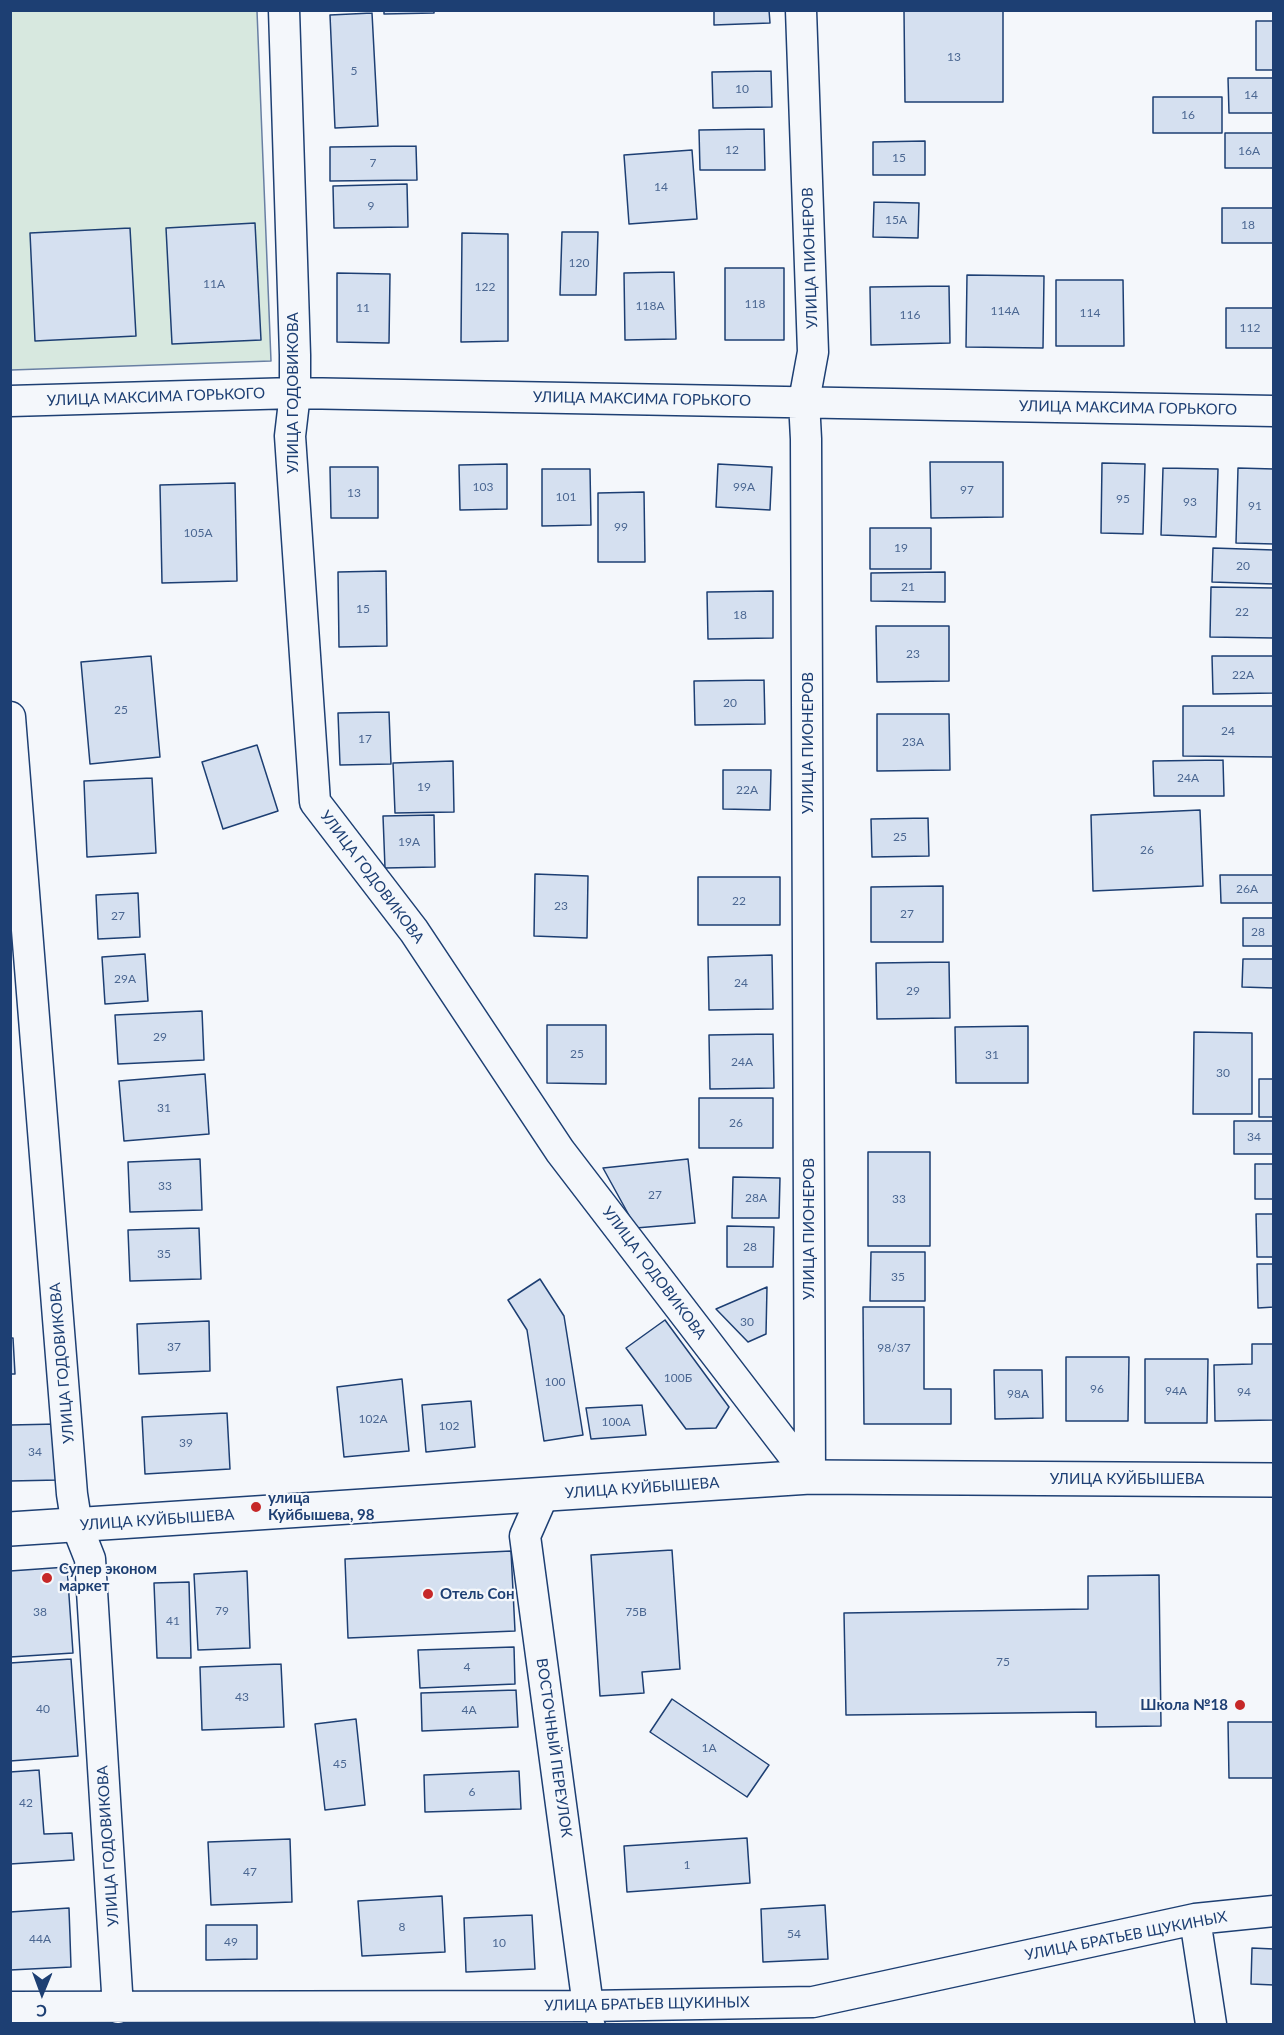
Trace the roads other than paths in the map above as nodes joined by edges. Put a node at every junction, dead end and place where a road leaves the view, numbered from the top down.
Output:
1 (284, 10) edge
2 (801, 10) edge
3 (295, 393) junction
4 (10, 401) edge
5 (804, 401) junction
6 (1274, 411) edge
7 (10, 717) edge
8 (810, 1477) junction
9 (1274, 1480) edge
10 (543, 1494) junction
11 (77, 1526) junction
12 (10, 1529) edge
13 (1274, 1911) edge
14 (1195, 1919) junction
15 (10, 2007) edge
16 (118, 2008) junction
17 (593, 2015) edge
18 (1211, 2025) edge

1 - 3 street, УЛИЦА ГОДОВИКОВА
2 - 5 street, УЛИЦА ПИОНЕРОВ
3 - 4 street, УЛИЦА МАКСИМА ГОРЬКОГО
3 - 5 street, УЛИЦА МАКСИМА ГОРЬКОГО
3 - 8 street, УЛИЦА ГОДОВИКОВА
5 - 6 street, УЛИЦА МАКСИМА ГОРЬКОГО
5 - 8 street, УЛИЦА ПИОНЕРОВ
7 - 11 street, УЛИЦА ГОДОВИКОВА
8 - 9 street, УЛИЦА КУЙБЫШЕВА
8 - 10 street, УЛИЦА КУЙБЫШЕВА
10 - 11 street, УЛИЦА КУЙБЫШЕВА
10 - 17 street, ВОСТОЧНЫЙ ПЕРЕУЛОК
11 - 12 street, УЛИЦА КУЙБЫШЕВА
11 - 16 street, УЛИЦА ГОДОВИКОВА
13 - 14 street, УЛИЦА БРАТЬЕВ ЩУКИНЫХ
14 - 17 street, УЛИЦА БРАТЬЕВ ЩУКИНЫХ
14 - 18 street
15 - 16 street, УЛИЦА БРАТЬЕВ ЩУКИНЫХ
16 - 17 street, УЛИЦА БРАТЬЕВ ЩУКИНЫХ

